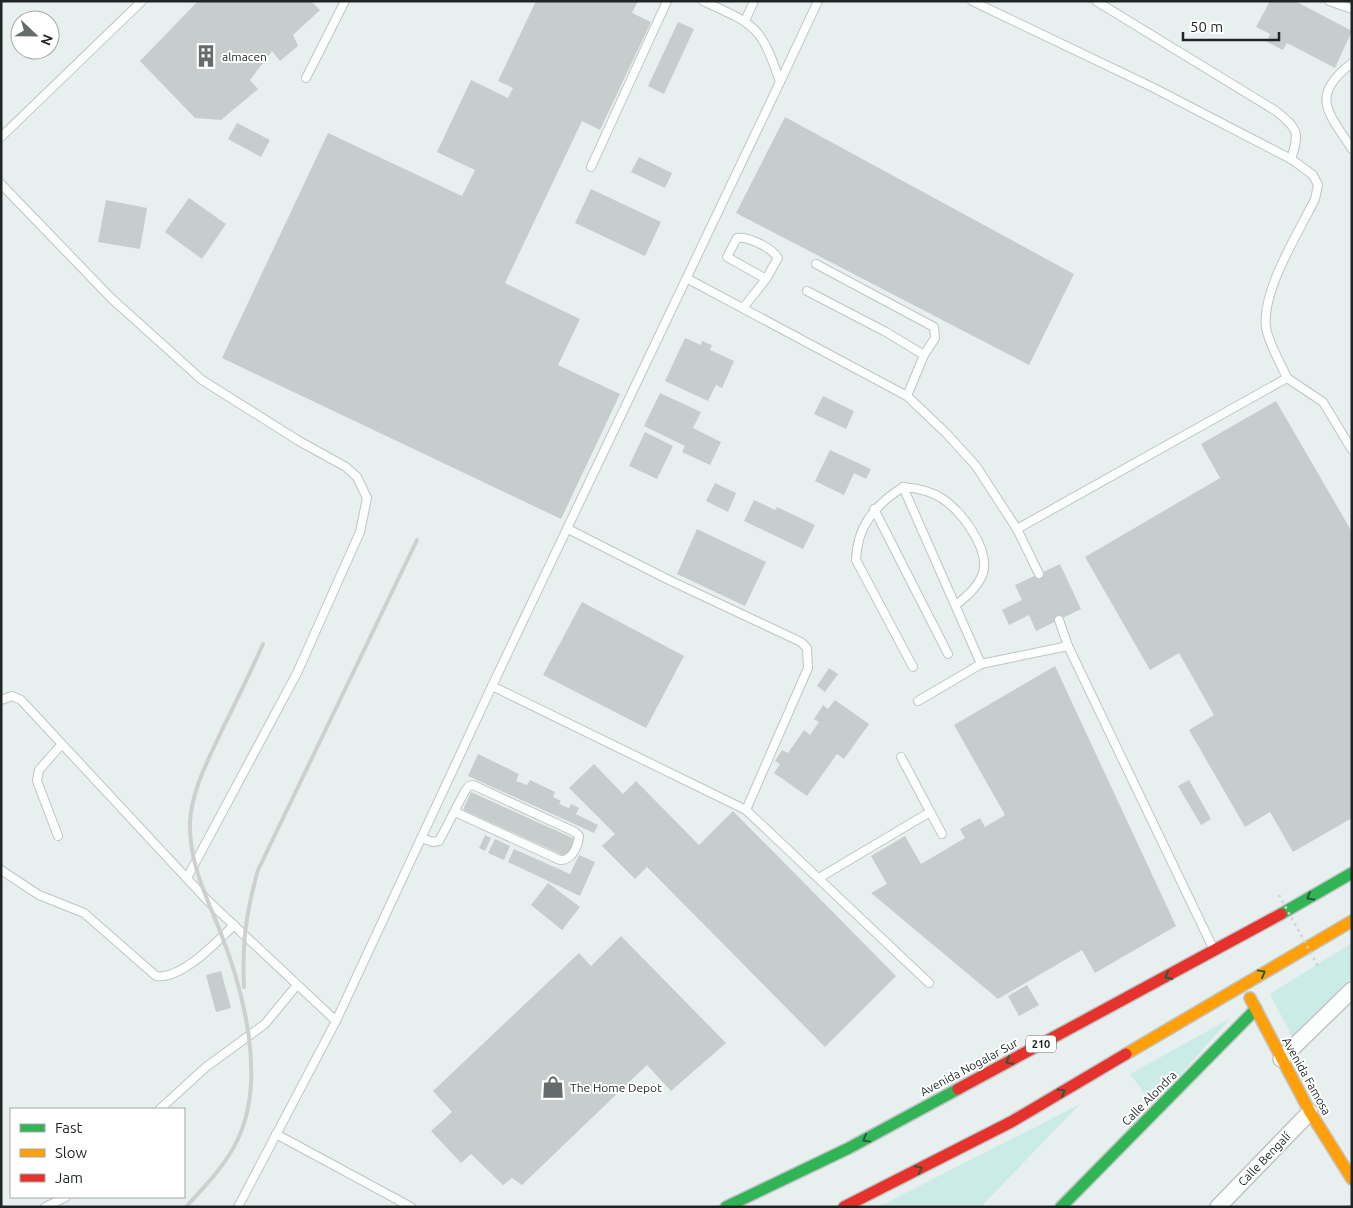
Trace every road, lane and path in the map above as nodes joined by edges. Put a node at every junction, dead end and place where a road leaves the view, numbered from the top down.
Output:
1 (142, 1) edge
2 (345, 1) edge
3 (668, 1) edge
4 (703, 1) edge
5 (754, 1) edge
6 (818, 1) edge
7 (972, 1) edge
8 (1096, 1) edge
9 (1329, 1) edge
10 (983, 3) edge
11 (1352, 9) edge
12 (745, 21) junction
13 (1352, 63) edge
14 (306, 78) dead end
15 (780, 82) junction
16 (1, 137) edge
17 (1352, 149) edge
18 (1291, 160) junction
19 (591, 167) dead end
20 (1, 184) edge
21 (816, 264) dead end
22 (688, 278) junction
23 (766, 279) junction
24 (807, 291) dead end
25 (743, 308) junction
26 (924, 355) junction
27 (1287, 378) junction
28 (907, 396) junction
29 (1352, 450) edge
30 (903, 487) junction
31 (874, 509) junction
32 (568, 529) junction
33 (1017, 529) junction
34 (1039, 574) dead end
35 (956, 605) junction
36 (1059, 620) dead end
37 (1068, 646) junction
38 (948, 654) dead end
39 (981, 664) junction
40 (913, 667) dead end
41 (492, 686) junction
42 (1, 700) edge
43 (918, 700) dead end
44 (62, 744) junction
45 (901, 757) dead end
46 (746, 810) junction
47 (455, 812) junction
48 (930, 812) junction
49 (942, 834) dead end
50 (58, 836) dead end
51 (422, 838) junction
52 (1, 870) edge
53 (1352, 873) edge
54 (187, 878) junction
55 (818, 878) junction
56 (1279, 895) dead end
57 (1352, 921) edge
58 (234, 925) junction
59 (1215, 951) junction
60 (1318, 966) dead end
61 (929, 983) dead end
62 (1242, 984) junction
63 (297, 985) junction
64 (1352, 990) edge
65 (1256, 1009) junction
66 (336, 1020) junction
67 (1282, 1059) junction
68 (161, 1108) edge
69 (1310, 1112) junction
70 (276, 1134) junction
71 (1347, 1158) edge
72 (1352, 1179) edge
73 (64, 1198) edge
74 (45, 1207) edge
75 (238, 1207) edge
76 (411, 1207) edge
77 (726, 1207) edge
78 (844, 1207) edge
79 (1061, 1207) edge
80 (1218, 1207) edge

1 - 16 lane
2 - 14 lane
3 - 19 lane
4 - 12 lane
5 - 12 lane
6 - 15 lane
7 - 10 lane
8 - 18 lane
9 - 11 lane
10 - 18 lane
12 - 15 lane
13 - 17 lane
15 - 22 lane
18 - 27 lane
20 - 54 lane
21 - 26 lane
22 - 25 lane
22 - 32 lane
23 - 23 lane
23 - 25 lane
24 - 26 lane
25 - 28 lane
26 - 28 lane
27 - 29 lane
27 - 33 lane
28 - 33 lane
30 - 31 lane
30 - 35 lane
30 - 35 lane
31 - 38 lane
31 - 40 lane
32 - 41 lane
32 - 46 lane
33 - 34 lane
35 - 39 lane
36 - 37 lane
37 - 39 lane
37 - 59 lane
39 - 43 lane
41 - 46 lane
41 - 51 lane
42 - 44 lane
44 - 50 lane
44 - 54 lane
45 - 48 lane
46 - 55 lane
47 - 47 lane
47 - 51 lane
48 - 49 lane
48 - 55 lane
51 - 66 lane
52 - 58 lane
53 -> 59 main road, Avenida Nogalar Sur / 210
54 - 58 lane
55 - 61 lane
56 - 60 path, bridge
62 -> 57 main road
58 - 63 lane
59 -> 77 main road, Avenida Nogalar Sur / 210
62 - 65 main road, Avenida Famosa
78 -> 62 main road
63 - 66 lane
63 - 68 lane
64 - 67 street
65 - 67 main road, Avenida Famosa
65 - 79 main road, Calle Alondra
66 - 70 lane
67 - 69 main road, Avenida Famosa
69 - 71 main road, Avenida Famosa
69 - 80 street, Calle Bengalí
70 - 75 lane
70 - 76 lane
71 - 72 main road, Avenida Famosa
73 - 74 lane

